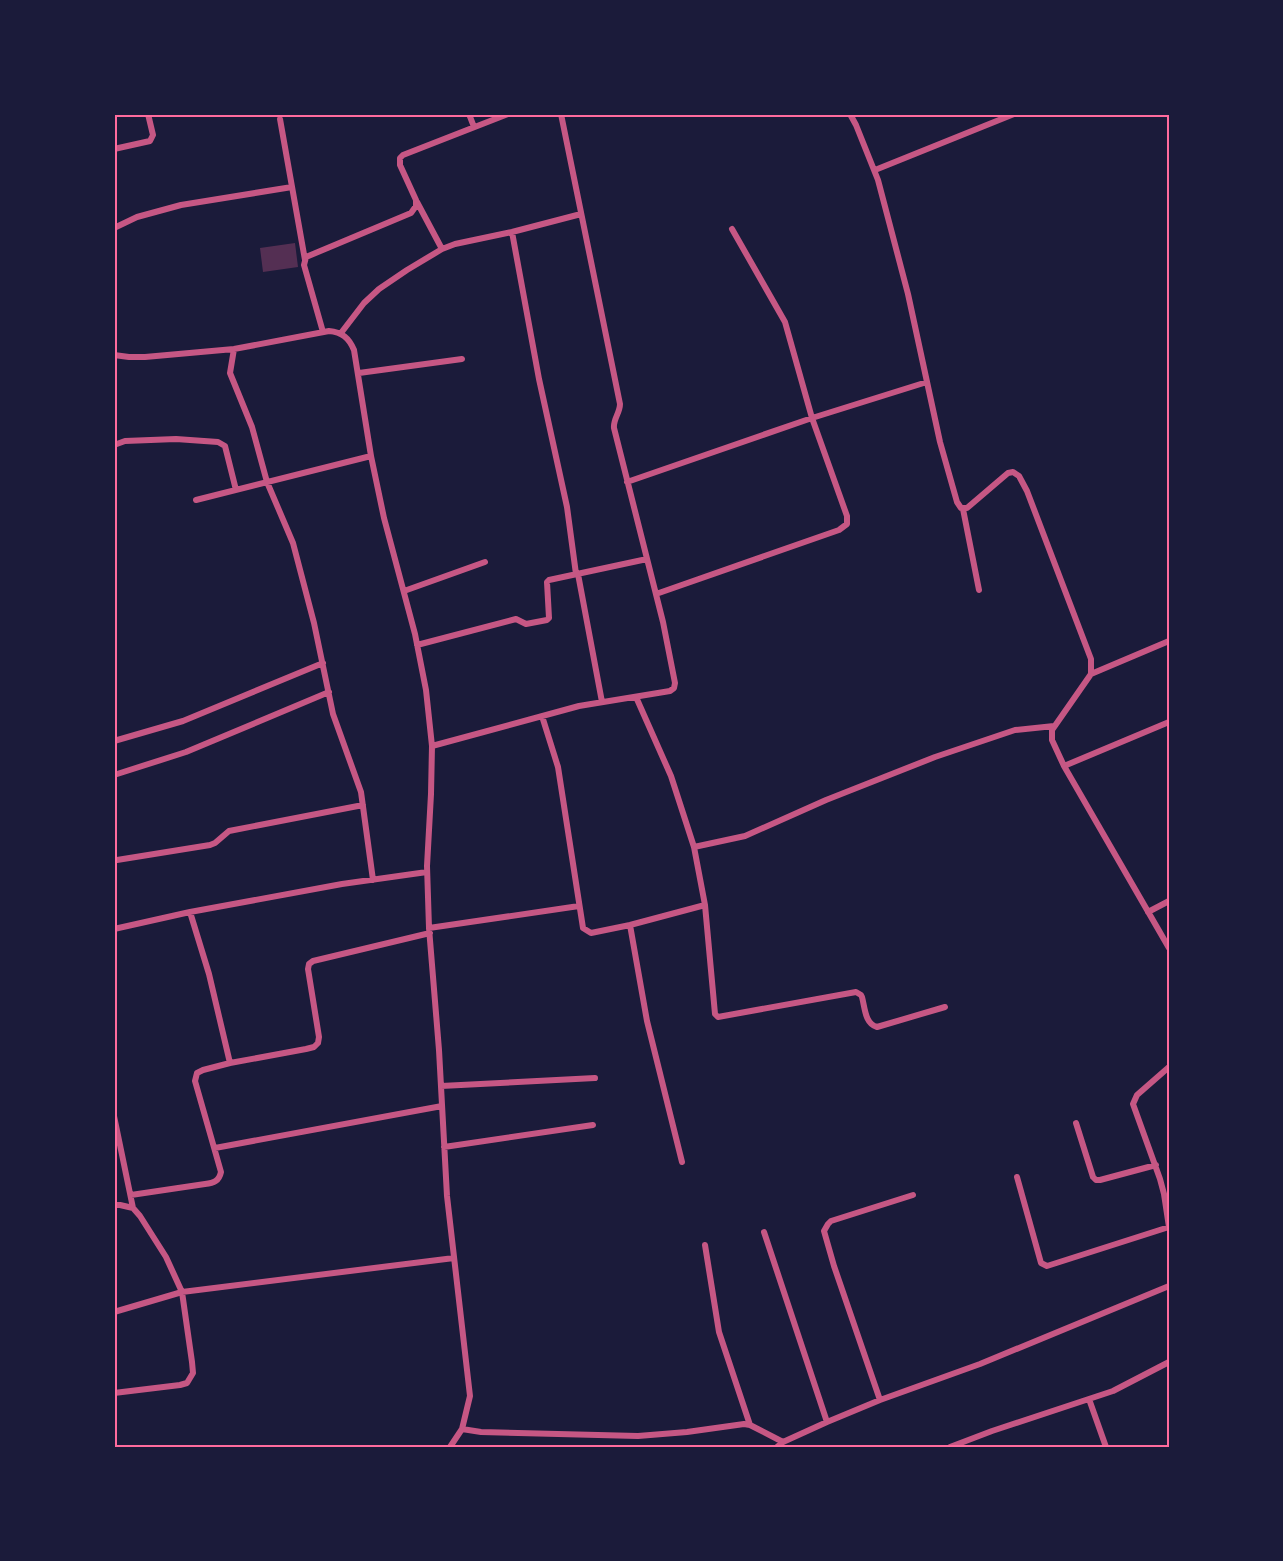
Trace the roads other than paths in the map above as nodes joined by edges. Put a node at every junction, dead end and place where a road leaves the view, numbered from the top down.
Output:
1 (148, 114) edge
2 (469, 114) edge
3 (508, 114) edge
4 (561, 114) edge
5 (850, 114) edge
6 (1014, 114) edge
7 (280, 119) dead end
8 (474, 127) junction
9 (114, 149) edge
10 (875, 171) junction
11 (292, 187) junction
12 (416, 200) junction
13 (581, 214) junction
14 (114, 228) edge
15 (732, 229) dead end
16 (512, 232) junction
17 (442, 249) junction
18 (304, 260) junction
19 (323, 332) junction
20 (341, 333) junction
21 (234, 350) junction
22 (114, 355) edge
23 (462, 359) dead end
24 (359, 373) junction
25 (927, 382) junction
26 (812, 418) junction
27 (114, 445) edge
28 (372, 456) junction
29 (627, 482) junction
30 (267, 483) junction
31 (236, 490) junction
32 (196, 500) dead end
33 (963, 508) junction
34 (647, 559) junction
35 (485, 562) dead end
36 (577, 574) junction
37 (404, 591) junction
38 (979, 591) dead end
39 (656, 594) junction
40 (1169, 641) edge
41 (417, 645) junction
42 (323, 663) junction
43 (1091, 674) junction
44 (329, 692) junction
45 (636, 697) junction
46 (602, 702) junction
47 (542, 716) junction
48 (1169, 722) edge
49 (1054, 726) junction
50 (114, 741) edge
51 (432, 746) junction
52 (1064, 766) junction
53 (114, 775) edge
54 (363, 806) junction
55 (694, 847) junction
56 (117, 860) dead end
57 (427, 872) junction
58 (373, 880) junction
59 (1169, 901) edge
60 (705, 905) junction
61 (579, 906) junction
62 (190, 912) junction
63 (1148, 912) junction
64 (630, 925) junction
65 (114, 929) edge
66 (430, 930) junction
67 (1169, 948) edge
68 (945, 1007) dead end
69 (230, 1063) junction
70 (1169, 1067) edge
71 (595, 1078) dead end
72 (441, 1086) junction
73 (442, 1106) junction
74 (114, 1116) edge
75 (1076, 1123) dead end
76 (593, 1125) dead end
77 (444, 1147) junction
78 (215, 1148) junction
79 (682, 1162) dead end
80 (1156, 1165) junction
81 (1017, 1177) dead end
82 (131, 1195) junction
83 (913, 1195) dead end
84 (114, 1205) edge
85 (133, 1208) junction
86 (1169, 1227) edge
87 (765, 1232) dead end
88 (705, 1245) dead end
89 (454, 1258) junction
90 (1169, 1286) edge
91 (182, 1292) junction
92 (114, 1312) edge
93 (1169, 1362) edge
94 (114, 1393) edge
95 (1089, 1399) junction
96 (880, 1400) junction
97 (827, 1422) junction
98 (750, 1425) junction
99 (462, 1429) junction
100 (783, 1442) junction
101 (450, 1447) edge
102 (777, 1447) edge
103 (950, 1447) edge
104 (1106, 1447) edge

1 - 9 street
2 - 8 street
3 - 8 street
4 - 13 street
5 - 10 street
6 - 10 street
7 - 11 street
8 - 12 street
10 - 25 street
11 - 14 street
11 - 18 street
12 - 17 street
12 - 18 street
13 - 16 street
13 - 29 street
15 - 26 street
16 - 17 street
16 - 36 street
17 - 20 street
18 - 19 street
19 - 20 street
19 - 21 street
20 - 24 street
21 - 22 street
21 - 30 street
23 - 24 street
24 - 28 street
25 - 26 street
25 - 33 street
26 - 29 street
26 - 39 street
27 - 31 street
28 - 30 street
28 - 37 street
29 - 34 street
30 - 31 street
30 - 42 street
31 - 32 street
33 - 38 street
33 - 43 street
34 - 36 street
34 - 39 street
35 - 37 street
36 - 41 street
36 - 46 street
37 - 41 street
39 - 45 street
40 - 43 street
41 - 51 street
42 - 44 street
42 - 50 street
43 - 49 street
44 - 53 street
44 - 54 street
45 - 46 street
45 - 55 street
46 - 47 street
47 - 51 street
47 - 61 street
48 - 52 street
49 - 52 street
49 - 55 street
51 - 57 street
52 - 63 street
54 - 56 street
54 - 58 street
55 - 60 street
57 - 58 street
57 - 66 street
58 - 62 street
59 - 63 street
60 - 64 street
60 - 68 street
61 - 64 street
61 - 66 street
62 - 65 street
62 - 69 street
63 - 67 street
64 - 79 street
66 - 69 street
66 - 72 street
69 - 78 street
70 - 80 street
71 - 72 street
72 - 73 street
73 - 77 street
73 - 78 street
74 - 82 street
75 - 80 street
76 - 77 street
77 - 89 street
78 - 82 street
80 - 86 street
81 - 86 street
82 - 85 street
83 - 96 street
84 - 85 street
85 - 91 street
87 - 97 street
88 - 98 street
89 - 91 street
89 - 99 street
90 - 96 street
91 - 92 street
91 - 94 street
93 - 95 street
95 - 103 street
95 - 104 street
96 - 97 street
97 - 100 street
98 - 99 street
98 - 100 street
99 - 101 street
100 - 102 street

